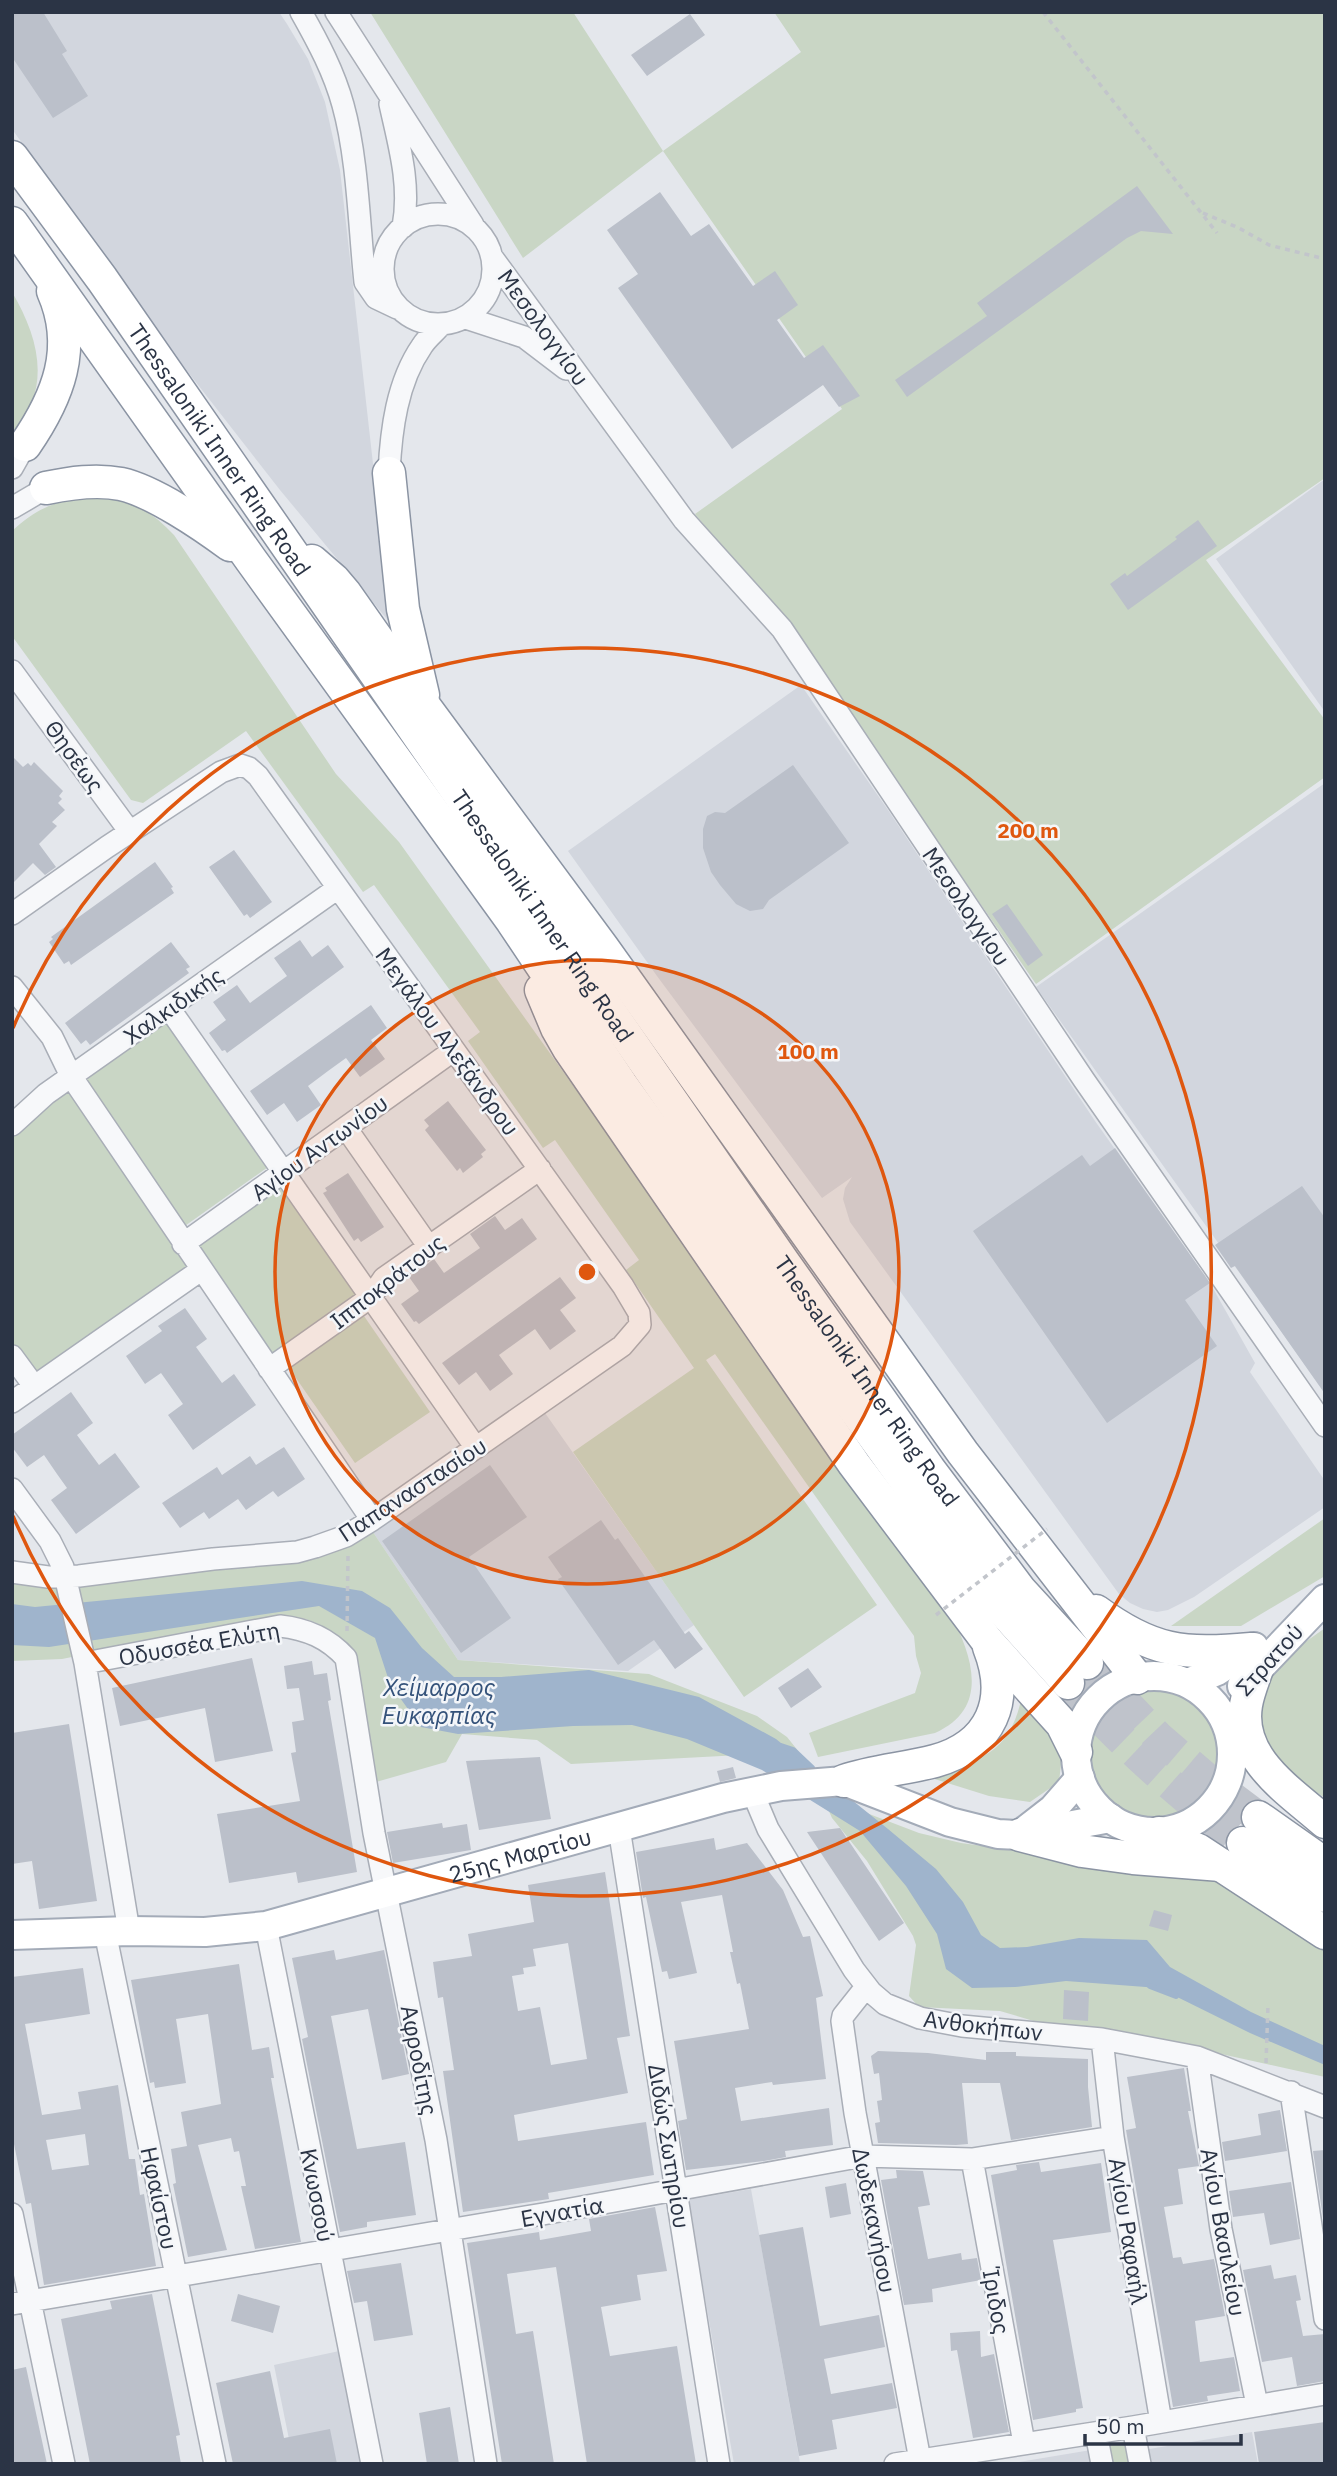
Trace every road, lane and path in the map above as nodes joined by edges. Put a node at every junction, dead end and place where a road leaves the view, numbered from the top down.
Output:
1 (301, 12) edge
2 (336, 12) edge
3 (1043, 12) edge
4 (387, 92) junction
5 (12, 157) edge
6 (1202, 213) junction
7 (12, 223) edge
8 (403, 227) junction
9 (474, 227) junction
10 (1217, 233) dead end
11 (492, 257) junction
12 (1325, 259) edge
13 (43, 267) junction
14 (399, 309) junction
15 (466, 318) junction
16 (441, 325) junction
17 (596, 397) junction
18 (17, 457) edge
19 (389, 473) joint
20 (46, 488) junction
21 (12, 495) edge
22 (12, 508) edge
23 (271, 526) junction
24 (251, 560) junction
25 (15, 673) edge
26 (425, 707) junction
27 (130, 832) junction
28 (338, 888) junction
29 (12, 914) edge
30 (512, 921) junction
31 (12, 986) edge
32 (169, 1008) junction
33 (454, 1050) junction
34 (71, 1076) junction
35 (12, 1125) edge
36 (346, 1128) junction
37 (540, 1169) junction
38 (284, 1172) junction
39 (183, 1244) junction
40 (429, 1247) junction
41 (201, 1270) junction
42 (371, 1297) junction
43 (640, 1325) joint
44 (12, 1356) edge
45 (269, 1369) junction
46 (34, 1386) junction
47 (12, 1402) edge
48 (1325, 1426) edge
49 (476, 1448) junction
50 (12, 1489) edge
51 (372, 1520) junction
52 (1047, 1529) dead end
53 (12, 1572) edge
54 (65, 1576) junction
55 (348, 1577) dead end
56 (1072, 1594) junction
57 (1325, 1598) edge
58 (936, 1615) dead end
59 (988, 1642) junction
60 (346, 1658) junction
61 (84, 1659) junction
62 (1254, 1659) junction
63 (1137, 1678) junction
64 (1188, 1683) junction
65 (1228, 1727) junction
66 (1233, 1759) junction
67 (1078, 1765) junction
68 (844, 1781) junction
69 (752, 1791) junction
70 (1110, 1818) junction
71 (1325, 1823) edge
72 (620, 1828) junction
73 (1159, 1833) junction
74 (1020, 1835) junction
75 (1325, 1864) edge
76 (1221, 1865) junction
77 (387, 1893) junction
78 (1325, 1896) edge
79 (266, 1926) junction
80 (117, 1932) junction
81 (1325, 1933) edge
82 (12, 1935) edge
83 (866, 1987) junction
84 (1268, 2005) dead end
85 (1102, 2039) junction
86 (1268, 2043) dead end
87 (1197, 2057) junction
88 (1291, 2092) junction
89 (1325, 2107) edge
90 (1113, 2137) junction
91 (863, 2156) junction
92 (972, 2159) junction
93 (677, 2190) junction
94 (12, 2214) edge
95 (450, 2230) junction
96 (328, 2250) junction
97 (176, 2276) junction
98 (21, 2303) edge
99 (1325, 2319) edge
100 (1325, 2394) edge
101 (1257, 2406) junction
102 (1161, 2422) junction
103 (1133, 2427) junction
104 (1096, 2432) junction
105 (1024, 2444) junction
106 (920, 2460) junction
107 (64, 2464) edge
108 (215, 2464) edge
109 (372, 2464) edge
110 (486, 2464) edge
111 (719, 2464) edge
112 (895, 2464) edge
113 (1102, 2464) edge
114 (1140, 2464) edge

1 - 14 street
2 - 4 street
3 - 6 path
4 - 8 street
4 - 9 street
5 - 23 highway, Thessaloniki Inner Ring Road
6 - 10 path
6 - 12 path
7 - 13 highway, Thessaloniki Inner Ring Road
8 - 9 street
8 - 14 street
9 - 11 street
11 - 15 street
11 - 17 street, Μεσολογγίου
13 - 18 highway
13 - 24 highway, Thessaloniki Inner Ring Road
14 - 16 street
15 - 16 street
15 - 17 street, Μεσολογγίου
16 - 19 street
17 - 48 street, Μεσολογγίου
19 - 26 highway
20 - 21 street
20 - 22 street
20 - 24 highway
23 - 26 highway
23 - 30 highway, Thessaloniki Inner Ring Road
24 - 30 highway, Thessaloniki Inner Ring Road
25 - 27 street, Θησέως
26 - 56 highway
27 - 28 street, Μεγάλου Αλεξάνδρου
27 - 29 street
28 - 32 street, Χαλκιδικής
28 - 33 street, Μεγάλου Αλεξάνδρου
30 - 59 highway
31 - 34 street
32 - 34 street, Χαλκιδικής
32 - 38 street
33 - 36 street, Αγίου Αντωνίου
33 - 37 street, Μεγάλου Αλεξάνδρου
34 - 35 street, Χαλκιδικής
34 - 39 street
36 - 38 street, Αγίου Αντωνίου
36 - 40 street
37 - 40 street, Ιπποκράτους
37 - 43 street, Μεγάλου Αλεξάνδρου
38 - 39 street, Αγίου Αντωνίου
38 - 42 street
39 - 41 street
40 - 42 street, Ιπποκράτους
41 - 45 street
41 - 46 street
42 - 45 street, Ιπποκράτους
42 - 49 street
43 - 49 street, Παπαναστασίου
44 - 46 street
45 - 51 street
46 - 47 street
49 - 51 street, Παπαναστασίου
50 - 54 street, Ηφαίστου
51 - 54 street, Παπαναστασίου
52 - 58 path, bridge
53 - 54 street, Παπαναστασίου
54 - 61 street, Ηφαίστου
55 - 60 path
56 - 62 highway
56 - 63 highway
57 - 62 main road, Στρατού
59 - 67 highway
59 - 68 highway
60 - 61 street, Οδυσσέα Ελύτη
60 - 77 street, Αφροδίτης
61 - 80 street, Ηφαίστου
62 - 64 main road, Στρατού
62 - 65 main road, Στρατού
62 - 71 highway
63 - 64 main road
63 - 67 main road
64 - 65 main road
65 - 66 main road
66 - 71 highway
66 - 73 main road
67 - 70 main road
67 - 74 main road
68 - 69 main road, 25ης Μαρτίου
68 - 74 main road, 25ης Μαρτίου
69 - 72 main road, 25ης Μαρτίου
69 - 83 street, Ανθοκήπων
70 - 73 main road
70 - 74 main road, 25ης Μαρτίου
72 - 77 main road, 25ης Μαρτίου
72 - 93 street, Διδώς Σωτηρίου
73 - 76 highway
74 - 76 highway
75 - 78 highway
76 - 81 highway
77 - 79 main road, 25ης Μαρτίου
77 - 95 street, Αφροδίτης
79 - 80 main road, 25ης Μαρτίου
79 - 96 street, Κνωσσού
80 - 82 main road, 25ης Μαρτίου
80 - 97 street, Ηφαίστου
83 - 85 street, Ανθοκήπων
83 - 91 street, Δωδεκανήσου
84 - 86 path
85 - 87 street, Ανθοκήπων
85 - 90 street, Αγίου Ραφαήλ
87 - 88 street, Ανθοκήπων
87 - 101 street, Αγίου Βασιλείου
88 - 89 street, Ανθοκήπων
88 - 99 street
90 - 92 street, Εγνατία
90 - 102 street, Αγίου Ραφαήλ
91 - 92 street, Εγνατία
91 - 93 street, Εγνατία
91 - 106 street, Δωδεκανήσου
92 - 105 street, Ίριδος
93 - 95 street, Εγνατία
93 - 111 street, Διδώς Σωτηρίου
94 - 98 street
95 - 96 street, Εγνατία
95 - 110 street, Αφροδίτης
96 - 97 street, Εγνατία
96 - 109 street, Κνωσσού
97 - 98 street, Εγνατία
97 - 108 street, Ηφαίστου
98 - 107 street
100 - 101 street
101 - 102 street
102 - 103 street
103 - 104 street
103 - 114 street
104 - 105 street
104 - 113 street
105 - 106 street
106 - 112 street

